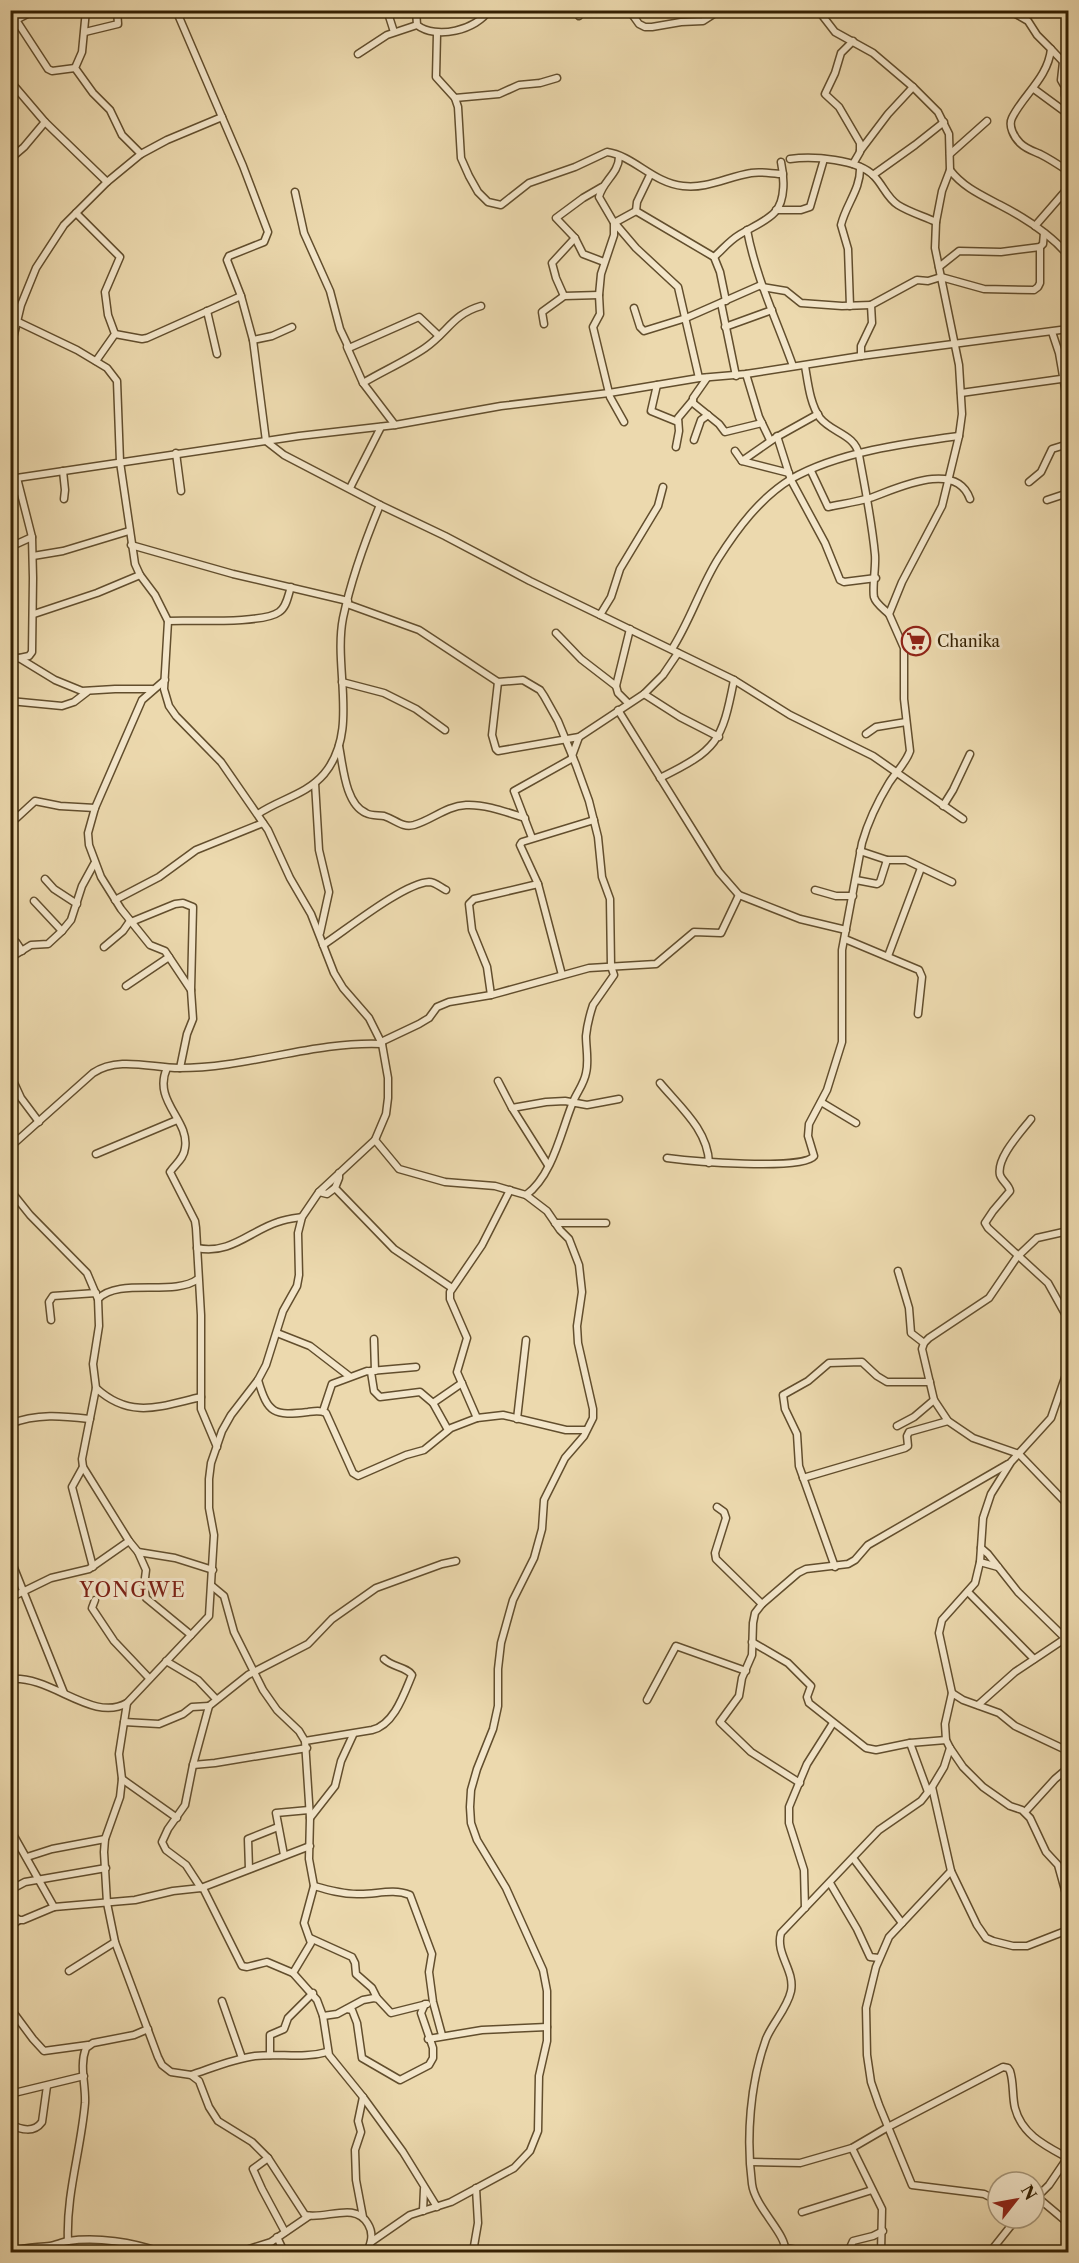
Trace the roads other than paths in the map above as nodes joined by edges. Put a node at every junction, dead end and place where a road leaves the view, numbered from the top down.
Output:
1 (13, 10) edge
2 (35, 10) edge
3 (86, 10) edge
4 (117, 10) edge
5 (176, 10) edge
6 (387, 10) edge
7 (416, 10) edge
8 (489, 10) edge
9 (629, 10) edge
10 (720, 10) edge
11 (818, 10) edge
12 (1009, 10) edge
13 (15, 20) edge
14 (417, 26) junction
15 (86, 32) junction
16 (394, 32) junction
17 (437, 34) junction
18 (853, 41) junction
19 (1051, 49) junction
20 (358, 54) dead end
21 (1066, 64) edge
22 (75, 68) junction
23 (556, 78) dead end
24 (10, 81) edge
25 (913, 87) junction
26 (1034, 89) junction
27 (1065, 95) dead end
28 (455, 98) junction
29 (1068, 114) edge
30 (222, 117) junction
31 (987, 121) dead end
32 (45, 122) junction
33 (944, 122) junction
34 (860, 152) junction
35 (141, 154) junction
36 (951, 154) junction
37 (619, 157) junction
38 (10, 159) edge
39 (790, 159) dead end
40 (824, 159) junction
41 (781, 162) dead end
42 (853, 164) junction
43 (860, 167) junction
44 (950, 170) junction
45 (1068, 171) edge
46 (783, 174) junction
47 (650, 175) junction
48 (873, 175) junction
49 (107, 182) junction
50 (602, 187) junction
51 (1068, 188) edge
52 (295, 192) dead end
53 (776, 210) junction
54 (636, 211) junction
55 (76, 213) junction
56 (936, 222) junction
57 (614, 223) junction
58 (1035, 226) junction
59 (747, 230) junction
60 (1044, 232) junction
61 (575, 238) junction
62 (1040, 247) junction
63 (1068, 255) edge
64 (714, 257) junction
65 (604, 262) junction
66 (939, 267) junction
67 (941, 277) junction
68 (761, 286) junction
69 (598, 295) junction
70 (241, 296) junction
71 (564, 296) junction
72 (723, 302) junction
73 (872, 305) junction
74 (481, 306) dead end
75 (850, 306) junction
76 (634, 308) dead end
77 (772, 310) junction
78 (207, 311) junction
79 (686, 318) junction
80 (14, 319) edge
81 (544, 324) dead end
82 (292, 327) dead end
83 (725, 327) junction
84 (1068, 329) edge
85 (1052, 332) junction
86 (115, 334) junction
87 (440, 336) junction
88 (253, 340) junction
89 (954, 344) junction
90 (347, 346) junction
91 (10, 351) edge
92 (217, 354) dead end
93 (861, 356) junction
94 (96, 361) junction
95 (793, 366) junction
96 (805, 366) junction
97 (746, 374) junction
98 (736, 376) junction
99 (699, 378) junction
100 (707, 378) junction
101 (1066, 379) edge
102 (363, 382) junction
103 (657, 385) junction
104 (609, 393) junction
105 (961, 393) junction
106 (693, 400) junction
107 (1068, 405) edge
108 (818, 414) junction
109 (708, 415) junction
110 (624, 422) dead end
111 (678, 422) junction
112 (762, 423) junction
113 (395, 425) junction
114 (381, 427) junction
115 (959, 436) junction
116 (774, 438) junction
117 (694, 440) dead end
118 (266, 441) junction
119 (1068, 444) edge
120 (676, 447) dead end
121 (735, 451) dead end
122 (176, 453) junction
123 (859, 453) junction
124 (742, 461) junction
125 (120, 462) junction
126 (63, 471) junction
127 (811, 471) junction
128 (790, 476) junction
129 (14, 479) edge
130 (948, 479) junction
131 (1029, 482) dead end
132 (663, 487) dead end
133 (350, 488) junction
134 (181, 491) dead end
135 (1068, 493) edge
136 (64, 499) dead end
137 (866, 499) junction
138 (970, 499) dead end
139 (1047, 500) dead end
140 (380, 505) junction
141 (129, 531) junction
142 (32, 537) junction
143 (131, 545) junction
144 (10, 547) edge
145 (33, 556) junction
146 (140, 575) junction
147 (876, 578) junction
148 (291, 587) junction
149 (348, 602) junction
150 (33, 614) junction
151 (890, 614) junction
152 (600, 615) junction
153 (168, 621) junction
154 (630, 629) junction
155 (556, 633) dead end
156 (675, 651) junction
157 (19, 658) junction
158 (10, 660) edge
159 (165, 680) junction
160 (734, 680) junction
161 (342, 682) junction
162 (498, 682) junction
163 (616, 686) junction
164 (153, 689) junction
165 (88, 692) junction
166 (644, 694) junction
167 (10, 701) edge
168 (628, 703) junction
169 (618, 710) junction
170 (906, 722) junction
171 (446, 730) dead end
172 (866, 734) dead end
173 (579, 737) junction
174 (719, 737) junction
175 (565, 741) junction
176 (339, 746) junction
177 (970, 754) dead end
178 (573, 757) junction
179 (897, 772) junction
180 (660, 778) junction
181 (315, 783) junction
182 (943, 806) junction
183 (95, 808) junction
184 (258, 814) junction
185 (525, 818) junction
186 (963, 819) dead end
187 (594, 820) junction
188 (263, 823) junction
189 (10, 824) edge
190 (532, 838) junction
191 (861, 851) junction
192 (887, 860) junction
193 (94, 864) junction
194 (921, 868) junction
195 (45, 879) dead end
196 (856, 880) junction
197 (952, 882) dead end
198 (538, 884) junction
199 (446, 890) dead end
200 (814, 890) dead end
201 (739, 895) junction
202 (853, 896) junction
203 (115, 900) junction
204 (34, 901) dead end
205 (77, 904) junction
206 (130, 921) junction
207 (846, 930) junction
208 (63, 931) junction
209 (319, 935) junction
210 (845, 939) junction
211 (10, 941) edge
212 (323, 945) junction
213 (104, 947) dead end
214 (22, 951) junction
215 (888, 956) junction
216 (169, 957) junction
217 (10, 958) edge
218 (611, 966) junction
219 (562, 975) junction
220 (126, 986) dead end
221 (191, 990) junction
222 (491, 994) junction
223 (918, 1014) dead end
224 (381, 1043) junction
225 (167, 1068) junction
226 (180, 1068) junction
227 (10, 1074) edge
228 (498, 1081) dead end
229 (660, 1083) dead end
230 (619, 1099) dead end
231 (573, 1102) junction
232 (821, 1102) junction
233 (512, 1108) junction
234 (1031, 1119) dead end
235 (177, 1120) junction
236 (39, 1122) junction
237 (856, 1123) dead end
238 (375, 1140) junction
239 (10, 1147) edge
240 (96, 1154) dead end
241 (668, 1158) dead end
242 (709, 1163) junction
243 (548, 1165) junction
244 (339, 1173) junction
245 (335, 1188) junction
246 (10, 1190) edge
247 (510, 1190) junction
248 (319, 1192) junction
249 (526, 1195) junction
250 (302, 1217) junction
251 (555, 1223) junction
252 (606, 1223) dead end
253 (1068, 1231) edge
254 (197, 1248) junction
255 (1017, 1257) junction
256 (898, 1271) dead end
257 (198, 1279) junction
258 (452, 1288) junction
259 (97, 1296) junction
260 (1068, 1319) edge
261 (51, 1320) dead end
262 (277, 1332) junction
263 (374, 1339) dead end
264 (526, 1340) dead end
265 (924, 1343) junction
266 (416, 1366) dead end
267 (1068, 1369) edge
268 (372, 1371) junction
269 (349, 1376) junction
270 (258, 1380) junction
271 (930, 1382) junction
272 (462, 1383) junction
273 (96, 1388) junction
274 (201, 1397) junction
275 (934, 1400) junction
276 (433, 1403) junction
277 (323, 1411) junction
278 (477, 1418) junction
279 (90, 1419) junction
280 (517, 1419) junction
281 (948, 1421) junction
282 (10, 1424) edge
283 (897, 1426) dead end
284 (448, 1430) junction
285 (586, 1430) junction
286 (217, 1447) junction
287 (1020, 1454) junction
288 (1011, 1462) junction
289 (83, 1467) junction
290 (803, 1478) junction
291 (1068, 1505) edge
292 (717, 1507) dead end
293 (129, 1541) junction
294 (981, 1548) junction
295 (138, 1552) junction
296 (10, 1558) edge
297 (456, 1561) dead end
298 (980, 1562) junction
299 (93, 1567) junction
300 (835, 1567) junction
301 (998, 1567) junction
302 (213, 1570) junction
303 (212, 1586) junction
304 (24, 1592) junction
305 (968, 1592) junction
306 (10, 1598) edge
307 (95, 1599) dead end
308 (762, 1604) junction
309 (191, 1635) junction
310 (1067, 1639) edge
311 (752, 1642) junction
312 (384, 1659) dead end
313 (1034, 1659) junction
314 (166, 1661) junction
315 (746, 1671) junction
316 (254, 1672) junction
317 (149, 1678) junction
318 (10, 1680) edge
319 (64, 1693) junction
320 (952, 1693) junction
321 (216, 1699) junction
322 (648, 1700) dead end
323 (127, 1703) junction
324 (978, 1705) junction
325 (209, 1706) junction
326 (124, 1722) junction
327 (833, 1723) junction
328 (352, 1735) junction
329 (946, 1740) junction
330 (910, 1743) junction
331 (306, 1744) junction
332 (950, 1748) junction
333 (1068, 1751) edge
334 (193, 1765) junction
335 (1068, 1768) edge
336 (122, 1779) junction
337 (800, 1783) junction
338 (930, 1790) junction
339 (309, 1810) junction
340 (1025, 1812) junction
341 (177, 1818) junction
342 (310, 1818) junction
343 (278, 1827) junction
344 (10, 1829) edge
345 (105, 1839) junction
346 (13, 1840) edge
347 (310, 1846) junction
348 (284, 1855) junction
349 (27, 1857) junction
350 (853, 1858) junction
351 (106, 1868) junction
352 (249, 1869) junction
353 (951, 1871) junction
354 (40, 1880) junction
355 (830, 1883) junction
356 (314, 1886) junction
357 (202, 1888) junction
358 (10, 1890) edge
359 (1068, 1901) edge
360 (107, 1903) junction
361 (54, 1907) junction
362 (806, 1909) junction
363 (10, 1912) edge
364 (19, 1920) junction
365 (902, 1923) junction
366 (10, 1927) edge
367 (1068, 1930) edge
368 (310, 1938) junction
369 (115, 1942) junction
370 (879, 1958) junction
371 (69, 1971) dead end
372 (293, 1973) junction
373 (313, 1993) junction
374 (377, 1998) junction
375 (222, 2001) dead end
376 (433, 2002) junction
377 (425, 2004) junction
378 (10, 2008) edge
379 (347, 2009) junction
380 (322, 2016) junction
381 (548, 2027) junction
382 (148, 2029) junction
383 (442, 2035) junction
384 (428, 2039) junction
385 (88, 2045) junction
386 (327, 2052) junction
387 (270, 2055) junction
388 (242, 2058) junction
389 (191, 2075) junction
390 (84, 2076) junction
391 (47, 2086) junction
392 (10, 2094) edge
393 (363, 2097) junction
394 (10, 2124) edge
395 (888, 2127) junction
396 (852, 2148) junction
397 (268, 2157) junction
398 (1068, 2158) edge
399 (751, 2162) junction
400 (476, 2187) junction
401 (424, 2188) junction
402 (1046, 2188) edge
403 (872, 2190) junction
404 (986, 2196) edge
405 (1046, 2206) edge
406 (437, 2207) junction
407 (423, 2211) junction
408 (802, 2212) dead end
409 (309, 2216) junction
410 (363, 2217) junction
411 (1068, 2223) edge
412 (1008, 2230) edge
413 (883, 2231) junction
414 (285, 2232) junction
415 (277, 2237) junction
416 (68, 2241) junction
417 (371, 2242) junction
418 (50, 2249) edge
419 (786, 2250) edge
420 (14, 2253) edge
421 (160, 2253) edge
422 (240, 2253) edge
423 (284, 2253) edge
424 (367, 2253) edge
425 (473, 2253) edge
426 (809, 2253) edge
427 (849, 2253) edge
428 (881, 2253) edge
429 (990, 2253) edge

1 - 13 street
2 - 13 street
3 - 15 street
4 - 15 street
5 - 30 street
6 - 16 street
7 - 14 street
8 - 17 street
9 - 10 street
11 - 18 street
12 - 19 street
13 - 22 street
14 - 16 street
14 - 17 street
15 - 22 street
16 - 20 street
17 - 28 street
18 - 25 street
18 - 34 street
19 - 21 street
19 - 26 street
21 - 27 street
22 - 35 street
23 - 28 street
24 - 32 street
25 - 33 street
25 - 34 street
26 - 29 street
26 - 45 street
28 - 37 street
30 - 35 street
30 - 70 street
31 - 36 street
32 - 38 street
32 - 49 street
33 - 36 street
33 - 48 street
34 - 42 street
35 - 49 street
36 - 44 street
37 - 47 street
37 - 50 street
39 - 40 street
40 - 42 street
40 - 53 street
41 - 46 street
42 - 43 street
43 - 48 street
43 - 75 street
44 - 56 street
44 - 58 street
46 - 47 street
46 - 53 street
47 - 54 street
48 - 56 street
49 - 55 street
50 - 57 street
50 - 61 street
51 - 58 street
52 - 90 street
53 - 59 street
54 - 57 street
54 - 64 street
55 - 80 street
55 - 86 street
56 - 66 street
57 - 65 street
57 - 79 street
58 - 60 street
59 - 64 street
59 - 68 street
60 - 62 street
60 - 63 street
61 - 65 street
61 - 71 street
62 - 66 street
62 - 67 street
64 - 72 street
65 - 69 street
66 - 67 street
67 - 73 street
67 - 89 street
68 - 72 street
68 - 75 street
68 - 77 street
69 - 71 street
69 - 104 street
70 - 78 street
70 - 88 street
71 - 81 street
72 - 79 street
72 - 83 street
73 - 75 street
73 - 93 street
74 - 87 street
76 - 79 street
77 - 83 street
77 - 95 street
78 - 86 street
78 - 92 street
79 - 99 street
80 - 91 street
80 - 94 street
82 - 88 street
83 - 98 street
84 - 85 street
85 - 89 street
85 - 101 street
86 - 94 street
87 - 90 street
87 - 102 street
88 - 118 street
89 - 93 street
89 - 105 street
90 - 102 street
93 - 96 street
94 - 125 street
95 - 96 street
95 - 97 street
96 - 108 street
97 - 98 street
97 - 112 street
98 - 100 street
99 - 100 street
99 - 103 street
100 - 106 street
101 - 105 street
101 - 107 street
102 - 113 street
103 - 104 street
103 - 111 street
104 - 110 street
104 - 113 street
105 - 115 street
106 - 109 street
106 - 111 street
108 - 116 street
108 - 123 street
109 - 112 street
109 - 117 street
111 - 120 street
112 - 116 street
113 - 114 street
114 - 118 street
114 - 133 street
115 - 123 street
115 - 130 street
116 - 124 street
116 - 128 street
118 - 122 street
118 - 133 street
119 - 131 street
121 - 124 street
122 - 125 street
122 - 134 street
123 - 127 street
123 - 137 street
124 - 128 street
125 - 126 street
125 - 141 street
126 - 129 street
126 - 136 street
127 - 128 street
127 - 137 street
128 - 147 street
128 - 156 street
129 - 142 street
130 - 137 street
130 - 138 street
130 - 151 street
132 - 152 street
133 - 140 street
135 - 139 street
137 - 147 street
140 - 149 street
140 - 152 street
141 - 143 street
141 - 145 street
142 - 144 street
142 - 145 street
143 - 146 street
143 - 148 street
145 - 150 street
146 - 150 street
146 - 153 street
147 - 151 street
148 - 149 street
148 - 153 street
149 - 161 street
149 - 162 street
150 - 157 street
151 - 170 street
152 - 154 street
153 - 159 street
154 - 156 street
154 - 163 street
155 - 163 street
156 - 160 street
156 - 166 street
157 - 158 street
157 - 165 street
159 - 164 street
159 - 184 street
160 - 174 street
160 - 179 street
161 - 171 street
161 - 176 street
162 - 175 street
162 - 175 street
163 - 168 street
164 - 165 street
164 - 183 street
165 - 167 street
166 - 168 street
166 - 174 street
168 - 169 street
169 - 173 street
169 - 180 street
170 - 172 street
170 - 179 street
173 - 175 street
173 - 178 street
174 - 180 street
175 - 178 street
176 - 181 street
176 - 185 street
177 - 182 street
178 - 185 street
178 - 187 street
179 - 182 street
179 - 191 street
180 - 201 street
181 - 184 street
181 - 209 street
182 - 186 street
183 - 189 street
183 - 193 street
184 - 188 street
185 - 190 street
187 - 190 street
187 - 218 street
188 - 203 street
188 - 209 street
190 - 198 street
191 - 192 street
191 - 196 street
192 - 194 street
192 - 196 street
193 - 203 street
193 - 205 street
194 - 197 street
194 - 215 street
195 - 205 street
196 - 202 street
198 - 219 street
198 - 222 street
199 - 212 street
200 - 202 street
201 - 207 street
201 - 218 street
202 - 207 street
203 - 206 street
204 - 208 street
205 - 208 street
206 - 213 street
206 - 216 street
206 - 221 street
207 - 210 street
208 - 214 street
209 - 212 street
210 - 215 street
210 - 232 street
211 - 214 street
212 - 224 street
214 - 217 street
215 - 223 street
216 - 220 street
216 - 221 street
218 - 219 street
218 - 231 street
219 - 222 street
221 - 226 street
222 - 224 street
224 - 226 street
224 - 238 street
225 - 226 street
225 - 235 street
225 - 236 street
227 - 236 street
228 - 233 street
229 - 242 street
230 - 231 street
231 - 233 street
231 - 243 street
232 - 237 street
232 - 242 street
233 - 243 street
234 - 255 street
235 - 240 street
235 - 254 street
236 - 239 street
238 - 244 street
238 - 247 street
241 - 242 street
243 - 249 street
244 - 245 street
244 - 248 street
245 - 248 street
245 - 258 street
246 - 259 street
247 - 249 street
247 - 258 street
248 - 250 street
249 - 251 street
250 - 254 street
250 - 262 street
251 - 252 street
251 - 285 street
253 - 255 street
254 - 257 street
255 - 260 street
255 - 265 street
256 - 265 street
257 - 259 street
257 - 274 street
258 - 272 street
259 - 261 street
259 - 273 street
262 - 269 street
262 - 270 street
263 - 268 street
264 - 280 street
265 - 271 street
266 - 268 street
267 - 287 street
268 - 269 street
268 - 276 street
269 - 277 street
270 - 277 street
270 - 286 street
271 - 275 street
271 - 290 street
272 - 276 street
272 - 278 street
273 - 274 street
273 - 279 street
274 - 286 street
275 - 281 street
275 - 283 street
276 - 284 street
277 - 284 street
278 - 280 street
278 - 284 street
279 - 282 street
279 - 289 street
280 - 285 street
281 - 287 street
281 - 290 street
285 - 381 street
286 - 302 street
287 - 288 street
287 - 291 street
288 - 294 street
288 - 300 street
289 - 293 street
289 - 299 street
290 - 300 street
292 - 308 street
293 - 295 street
293 - 299 street
294 - 298 street
294 - 301 street
295 - 302 street
295 - 309 street
296 - 304 street
297 - 316 street
298 - 301 street
298 - 305 street
299 - 304 street
300 - 308 street
301 - 310 street
302 - 303 street
303 - 309 street
303 - 316 street
304 - 306 street
304 - 319 street
305 - 313 street
305 - 320 street
307 - 317 street
308 - 311 street
309 - 314 street
310 - 313 street
311 - 315 street
311 - 327 street
312 - 328 street
313 - 324 street
314 - 317 street
314 - 321 street
315 - 322 street
315 - 337 street
316 - 321 street
316 - 331 street
317 - 323 street
318 - 319 street
319 - 323 street
320 - 324 street
320 - 329 street
321 - 325 street
323 - 326 street
324 - 333 street
325 - 326 street
325 - 334 street
326 - 336 street
327 - 330 street
327 - 337 street
328 - 331 street
328 - 342 street
329 - 330 street
329 - 332 street
330 - 338 street
331 - 334 street
331 - 339 street
332 - 338 street
332 - 340 street
334 - 341 street
335 - 340 street
336 - 341 street
336 - 345 street
337 - 362 street
338 - 350 street
338 - 353 street
339 - 342 street
339 - 343 street
340 - 359 street
341 - 357 street
342 - 347 street
343 - 348 street
343 - 352 street
344 - 346 street
345 - 349 street
345 - 351 street
346 - 349 street
347 - 348 street
347 - 356 street
348 - 352 street
349 - 354 street
350 - 355 street
350 - 365 street
351 - 354 street
351 - 360 street
352 - 357 street
353 - 365 street
353 - 367 street
354 - 358 street
354 - 361 street
355 - 362 street
355 - 370 street
356 - 368 street
356 - 376 street
357 - 360 street
357 - 372 street
360 - 361 street
360 - 369 street
361 - 364 street
362 - 399 street
363 - 364 street
364 - 366 street
365 - 370 street
368 - 372 street
368 - 374 street
369 - 371 street
369 - 382 street
370 - 395 street
372 - 373 street
373 - 380 street
373 - 387 street
374 - 377 street
374 - 379 street
375 - 388 street
376 - 377 street
376 - 383 street
377 - 384 street
378 - 385 street
379 - 380 street
379 - 384 street
380 - 386 street
381 - 383 street
381 - 400 street
382 - 385 street
382 - 389 street
383 - 384 street
385 - 390 street
386 - 387 street
386 - 393 street
387 - 388 street
388 - 389 street
389 - 397 street
390 - 391 street
390 - 416 street
391 - 392 street
391 - 394 street
393 - 401 street
393 - 410 street
395 - 396 street
395 - 398 street
395 - 404 street
396 - 399 street
396 - 403 street
397 - 409 street
397 - 414 street
398 - 402 street
399 - 419 street
400 - 406 street
400 - 425 street
401 - 406 street
401 - 407 street
403 - 408 street
403 - 413 street
405 - 411 street
406 - 407 street
407 - 417 street
409 - 410 street
409 - 414 street
410 - 417 street
412 - 429 street
413 - 427 street
413 - 428 street
414 - 415 street
415 - 422 street
415 - 423 street
416 - 418 street
416 - 421 street
417 - 424 street
418 - 420 street
419 - 426 street

